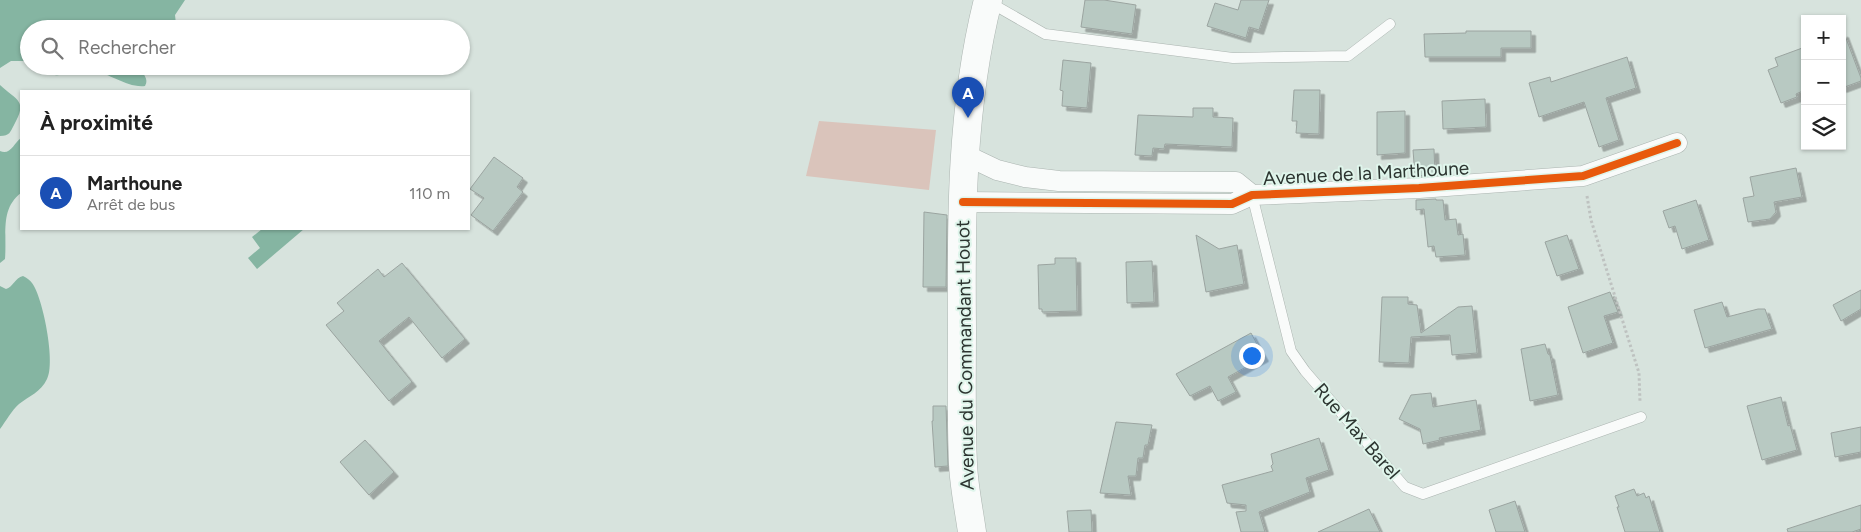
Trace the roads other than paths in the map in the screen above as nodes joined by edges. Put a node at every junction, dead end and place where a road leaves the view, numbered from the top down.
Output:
1 (988, 1) edge
2 (1390, 24) dead end
3 (1678, 143) dead end
4 (965, 158) junction
5 (1252, 194) junction
6 (963, 202) junction
7 (1641, 417) road end
8 (972, 532) edge

1 - 2 lane
1 - 4 main road, Avenue du Commandant Houot
3 - 5 street, Avenue de la Marthoune
4 - 5 street, Avenue de la Marthoune
4 - 6 main road, Avenue du Commandant Houot
5 - 6 street, Avenue de la Marthoune
5 - 7 lane, Rue Max Barel
6 - 8 main road, Avenue du Commandant Houot

